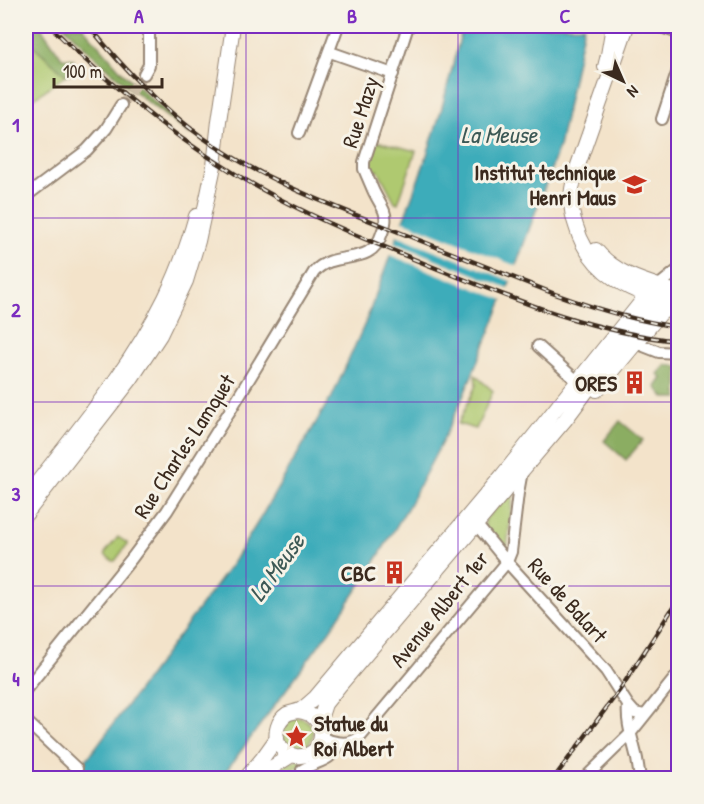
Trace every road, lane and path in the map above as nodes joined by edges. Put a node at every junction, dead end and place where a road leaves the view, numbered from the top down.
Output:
1 (149, 26) edge
2 (224, 26) edge
3 (233, 26) edge
4 (338, 26) edge
5 (408, 26) edge
6 (613, 26) edge
7 (627, 26) edge
8 (634, 26) edge
9 (658, 26) edge
10 (678, 33) edge
11 (330, 52) junction
12 (678, 70) edge
13 (144, 74) tunnel mouth
14 (393, 74) junction
15 (121, 105) tunnel mouth
16 (599, 105) junction
17 (662, 119) dead end
18 (299, 133) dead end
19 (26, 196) edge
20 (379, 242) joint
21 (678, 270) edge
22 (627, 287) junction
23 (669, 292) edge
24 (635, 310) junction
25 (160, 322) junction
26 (636, 343) junction
27 (538, 346) dead end
28 (678, 353) edge
29 (577, 381) junction
30 (565, 420) junction
31 (522, 471) junction
32 (26, 497) edge
33 (26, 514) edge
34 (470, 522) junction
35 (507, 562) junction
36 (678, 674) edge
37 (26, 689) edge
38 (628, 705) junction
39 (298, 711) junction
40 (644, 715) junction
41 (26, 721) edge
42 (318, 722) junction
43 (630, 734) junction
44 (276, 738) junction
45 (321, 738) junction
46 (339, 743) junction
47 (615, 749) junction
48 (292, 755) junction
49 (637, 758) junction
50 (76, 769) dead end
51 (302, 770) dead end
52 (246, 778) edge
53 (262, 778) edge
54 (585, 778) edge
55 (640, 778) edge

1 - 13 street
2 - 25 main road
3 - 25 main road
4 - 11 street
5 - 14 street, Rue Mazy
6 - 16 main road
7 - 16 main road
8 - 23 main road
9 - 10 street
11 - 14 street
11 - 18 street
12 - 17 street
14 - 20 street, Rue Mazy
15 - 19 street
16 - 22 main road
20 - 37 street, Rue Charles Lamquet
21 - 23 street
22 - 23 main road
22 - 24 main road
23 - 24 main road, Avenue Albert 1er
23 - 26 main road, Avenue Albert 1er
23 - 30 main road, Avenue Albert 1er
24 - 29 main road, Avenue Albert 1er
25 - 32 main road
25 - 33 main road
26 - 28 street
26 - 30 main road, Avenue Albert 1er
27 - 29 street
29 - 31 street, Avenue Albert 1er
29 - 34 main road, Avenue Albert 1er
30 - 31 main road, Avenue Albert 1er
31 - 34 main road, Avenue Albert 1er
31 - 35 street, Avenue Albert 1er
34 - 35 street, Rue de Balart
34 - 39 main road, Avenue Albert 1er
34 - 42 main road, Avenue Albert 1er
35 - 38 street, Rue de Balart
35 - 46 street, Avenue Albert 1er
36 - 40 street
38 - 40 street, Rue de Balart
38 - 43 street, Rue de Balart
39 - 42 main road
39 - 44 main road, Avenue Albert 1er
40 - 43 street
41 - 50 street
42 - 45 main road
43 - 47 street
43 - 49 street, Rue de Balart
44 - 48 main road
44 - 52 main road, Avenue Albert 1er
45 - 46 street
45 - 48 main road
46 - 51 street, Avenue Albert 1er
47 - 49 street
47 - 54 street
48 - 53 main road
49 - 55 street, Rue de Balart

